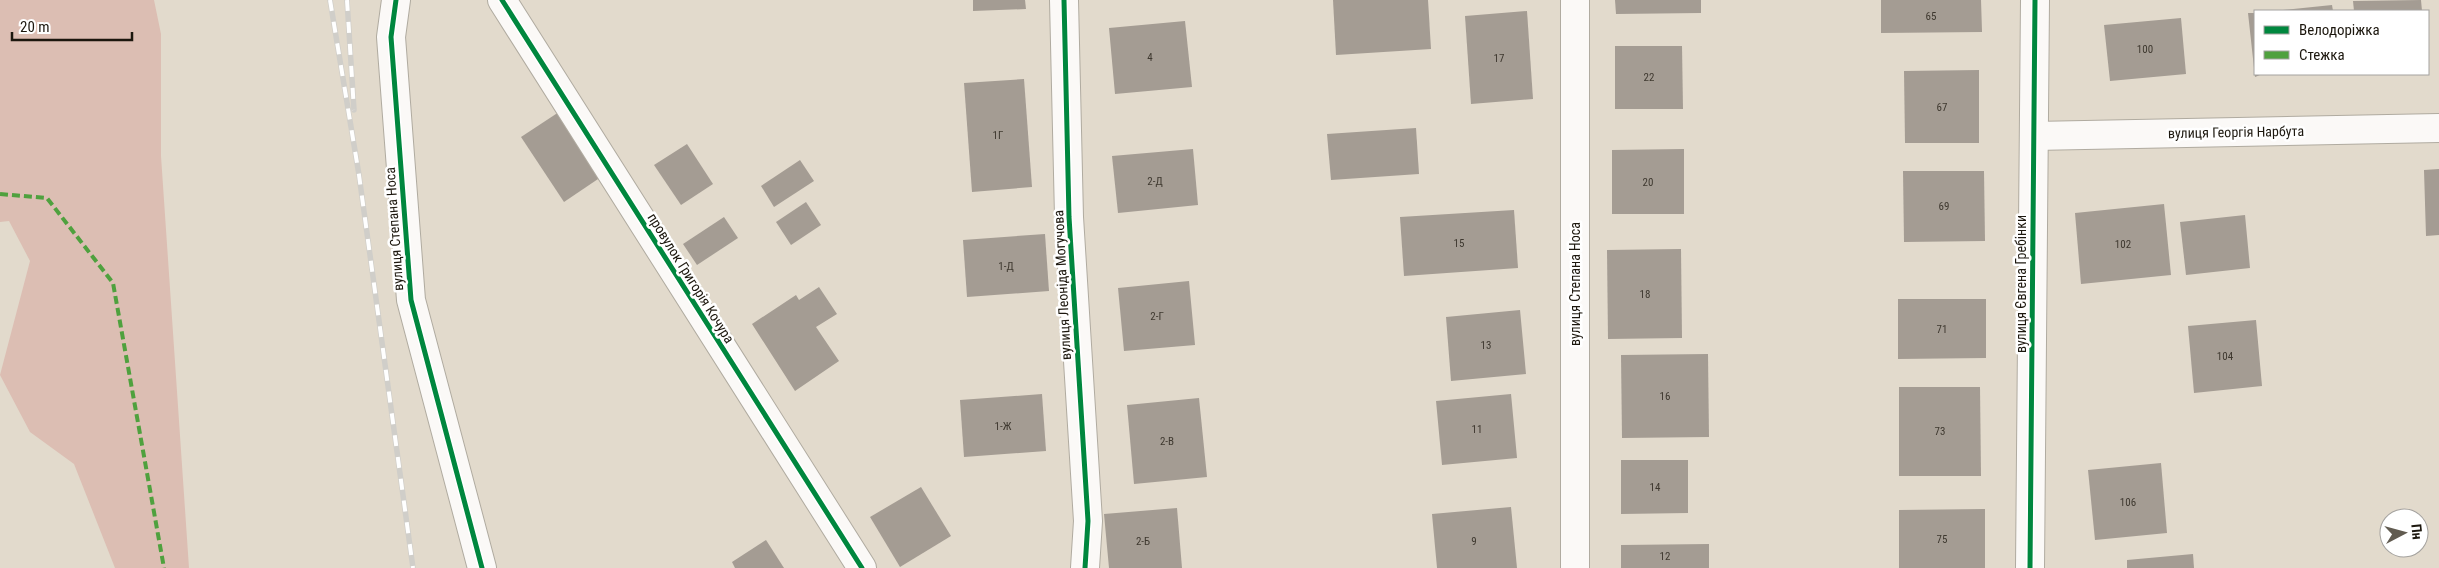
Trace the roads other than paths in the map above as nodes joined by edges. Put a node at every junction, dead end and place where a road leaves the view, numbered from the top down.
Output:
1 (396, 0) edge
2 (502, 0) edge
3 (1064, 0) edge
4 (1574, 0) edge
5 (2035, 0) edge
6 (2439, 128) edge
7 (2034, 136) junction
8 (482, 568) edge
9 (862, 568) edge
10 (1085, 568) edge
11 (1575, 568) edge
12 (2030, 568) edge

1 - 8 street, вулиця Степана Носа
2 - 9 street, провулок Григорія Кочура
3 - 10 street, вулиця Леоніда Могучова
4 - 11 street, вулиця Степана Носа
5 - 7 street, вулиця Євгена Гребінки
6 - 7 street, вулиця Георгія Нарбута
7 - 12 street, вулиця Євгена Гребінки

